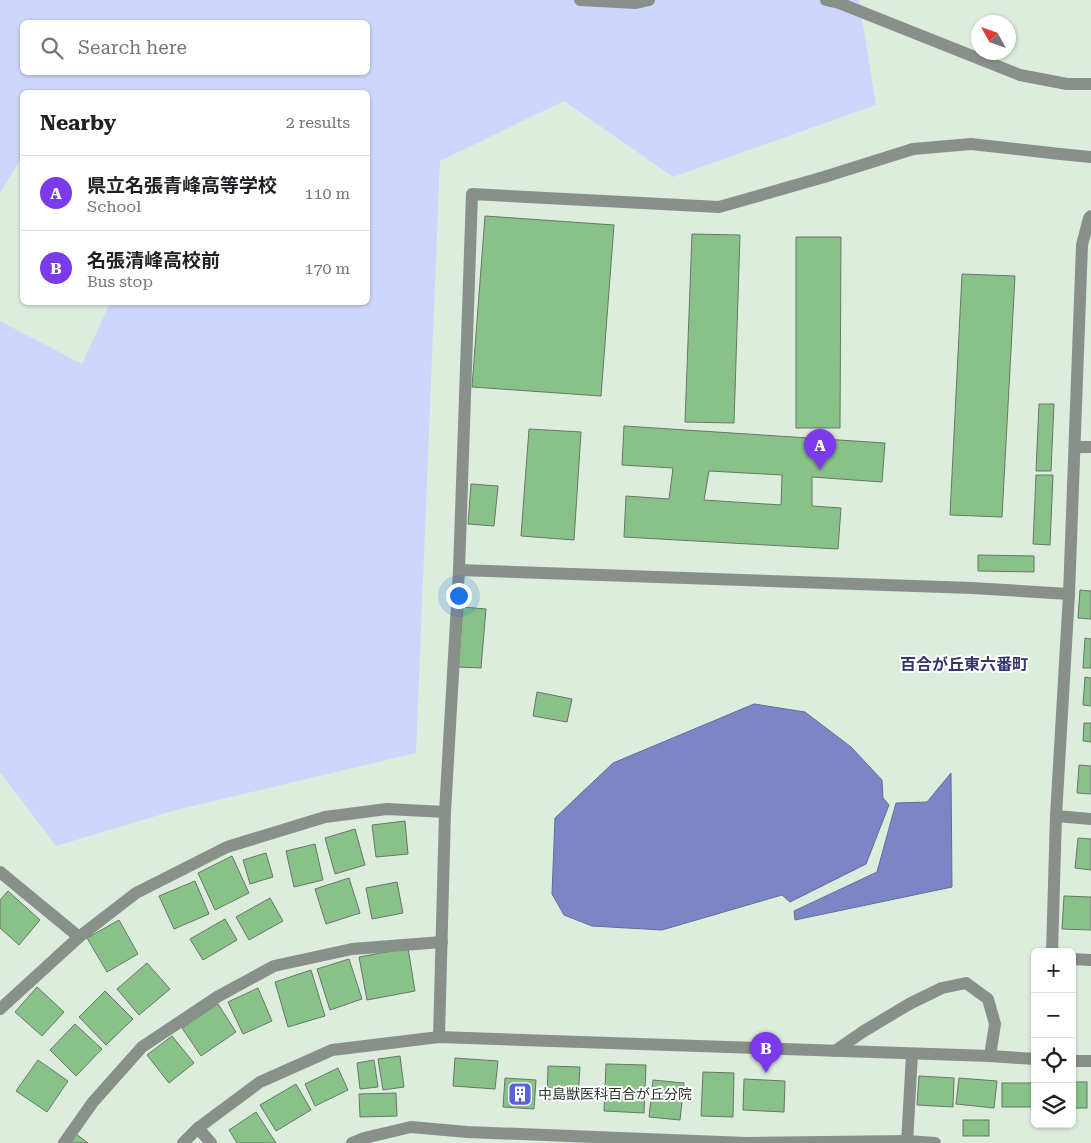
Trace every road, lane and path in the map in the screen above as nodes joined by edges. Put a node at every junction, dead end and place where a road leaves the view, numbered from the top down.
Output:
1 (580, 0) edge
2 (649, 0) edge
3 (826, 0) edge
4 (1091, 84) edge
5 (1091, 156) edge
6 (1091, 216) edge
7 (1075, 447) junction
8 (1091, 448) edge
9 (459, 570) junction
10 (1069, 594) junction
11 (445, 812) junction
12 (1056, 816) junction
13 (1091, 819) edge
14 (0, 872) edge
15 (79, 937) junction
16 (442, 942) junction
17 (1052, 948) edge
18 (1076, 959) edge
19 (1091, 960) edge
20 (0, 1009) edge
21 (439, 1037) junction
22 (835, 1051) junction
23 (912, 1054) junction
24 (990, 1056) junction
25 (1031, 1059) edge
26 (1076, 1061) edge
27 (1091, 1061) edge
28 (198, 1128) junction
29 (466, 1138) edge
30 (604, 1140) edge
31 (907, 1142) edge
32 (64, 1143) edge
33 (183, 1143) edge
34 (211, 1143) edge
35 (352, 1143) edge
36 (935, 1143) edge

1 - 2 street
3 - 4 street
5 - 9 street
6 - 7 street
7 - 8 street
7 - 10 street
9 - 10 street
9 - 11 street
10 - 12 street
11 - 15 street
11 - 16 street
12 - 13 street
12 - 17 street
14 - 15 street
15 - 20 street
16 - 21 street
16 - 32 street
18 - 19 street
21 - 22 street
21 - 28 street
22 - 23 street
22 - 24 street
23 - 24 street
23 - 31 street
24 - 25 street
26 - 27 street
28 - 33 street
28 - 34 street
29 - 30 street
29 - 35 street
30 - 31 street
31 - 36 street

